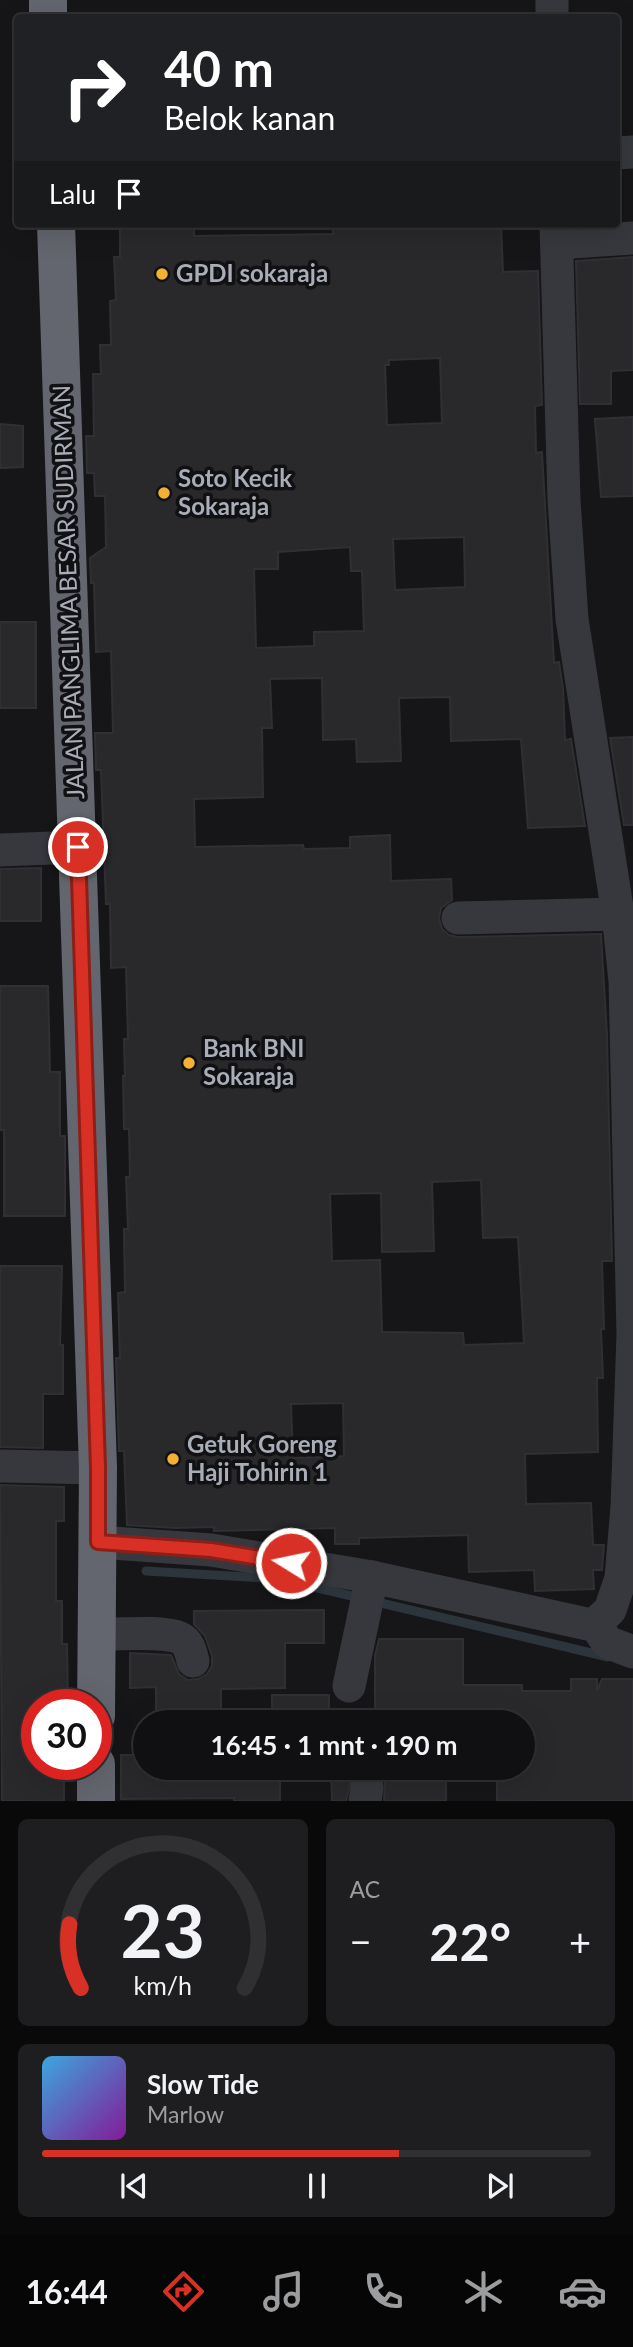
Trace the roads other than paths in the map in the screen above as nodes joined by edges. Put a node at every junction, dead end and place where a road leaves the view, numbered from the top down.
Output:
1 (56, 228) edge
2 (556, 233) edge
3 (633, 238) edge
4 (78, 847) junction
5 (0, 850) edge
6 (618, 914) junction
7 (458, 918) dead end
8 (0, 1466) edge
9 (98, 1468) junction
10 (98, 1542) junction
11 (369, 1594) junction
12 (596, 1624) junction
13 (97, 1634) junction
14 (633, 1652) edge
15 (193, 1661) dead end
16 (349, 1686) dead end
17 (96, 1689) edge
18 (96, 1780) edge
19 (96, 1801) edge

1 - 4 highway, JALAN PANGLIMA BESAR SUDIRMAN
2 - 3 street
2 - 6 street
4 - 5 street
4 - 9 highway, JALAN PANGLIMA BESAR SUDIRMAN
6 - 7 street
6 - 12 street
8 - 9 street
9 - 10 highway, JALAN PANGLIMA BESAR SUDIRMAN
10 - 11 street
10 - 13 highway, JALAN PANGLIMA BESAR SUDIRMAN
11 - 12 street
11 - 16 street
12 - 14 street
13 - 15 street
13 - 17 highway, JALAN PANGLIMA BESAR SUDIRMAN
18 - 19 highway

